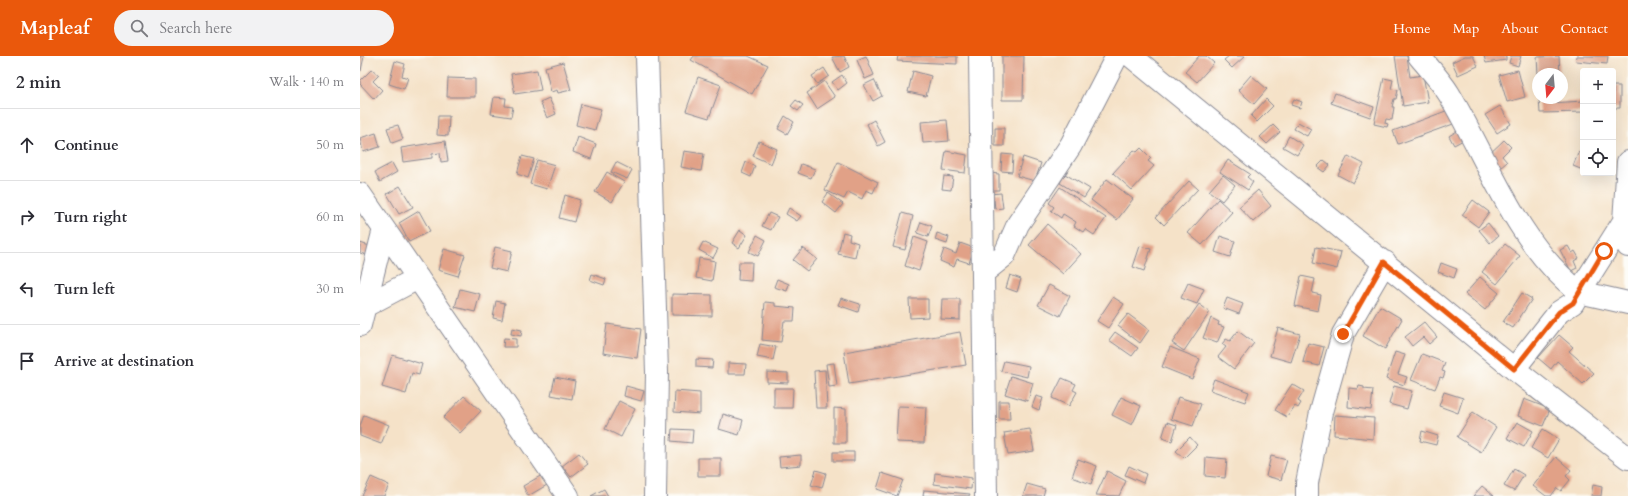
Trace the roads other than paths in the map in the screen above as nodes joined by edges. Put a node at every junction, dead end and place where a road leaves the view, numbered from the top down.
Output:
1 (647, 56) edge
2 (980, 56) edge
3 (1117, 56) edge
4 (1131, 56) edge
5 (1419, 56) edge
6 (1628, 162) edge
7 (360, 194) edge
8 (1624, 221) junction
9 (384, 229) junction
10 (1628, 246) edge
11 (1384, 262) junction
12 (983, 273) junction
13 (418, 278) junction
14 (1579, 292) junction
15 (1628, 303) edge
16 (362, 316) edge
17 (1514, 369) junction
18 (1628, 458) edge
19 (568, 496) edge
20 (655, 496) edge
21 (986, 496) edge
22 (1306, 496) edge

1 - 20 street
2 - 12 street
3 - 12 street
4 - 11 street
5 - 14 street
6 - 8 street
7 - 9 street
8 - 10 street
8 - 14 street
9 - 13 street
9 - 16 street
11 - 17 street
11 - 22 street
12 - 21 street
13 - 16 street
13 - 19 street
14 - 15 street
14 - 17 street
17 - 18 street

